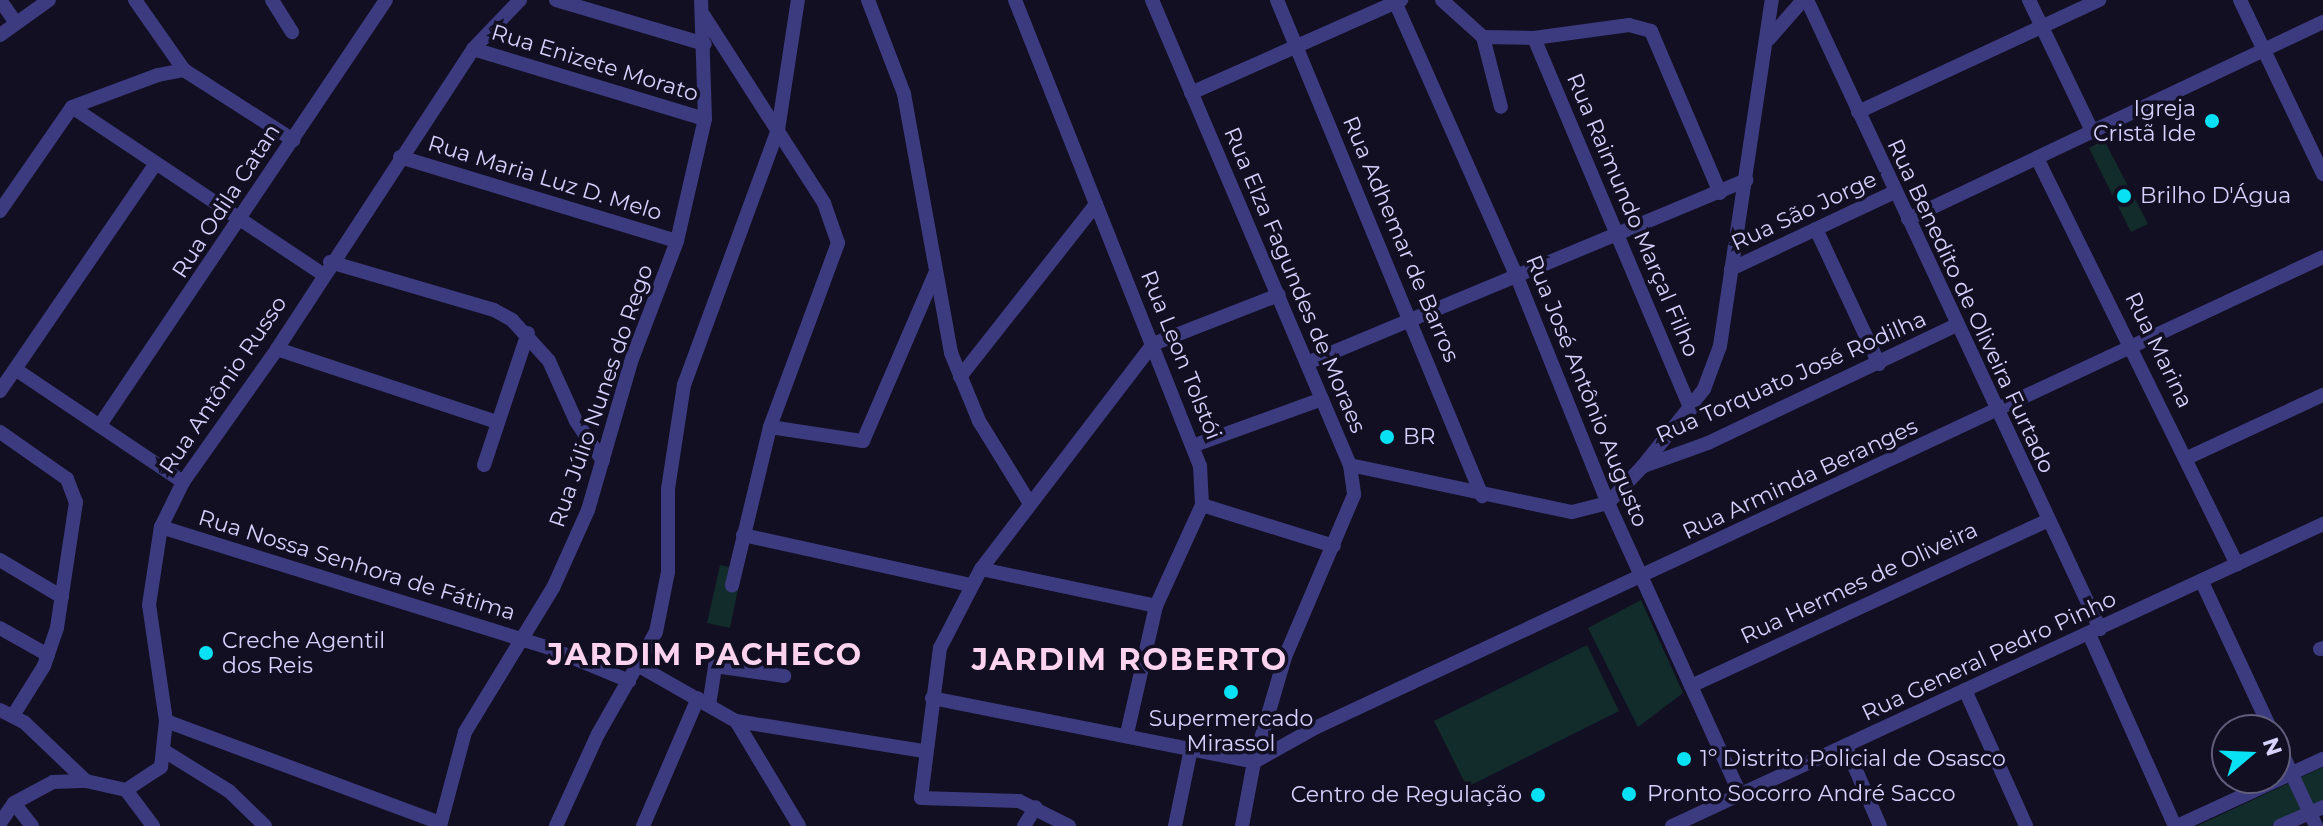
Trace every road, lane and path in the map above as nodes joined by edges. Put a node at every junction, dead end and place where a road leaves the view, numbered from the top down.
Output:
1 (0, 0) edge
2 (49, 0) edge
3 (135, 0) edge
4 (272, 0) edge
5 (386, 0) edge
6 (520, 0) edge
7 (556, 0) edge
8 (798, 0) edge
9 (868, 0) edge
10 (1015, 0) edge
11 (1152, 0) edge
12 (1277, 0) edge
13 (1442, 0) edge
14 (1772, 0) edge
15 (1786, 0) edge
16 (1804, 0) edge
17 (2029, 0) edge
18 (2099, 0) edge
19 (2240, 0) edge
20 (1398, 2) edge
21 (701, 6) edge
22 (2323, 22) edge
23 (16, 23) junction
24 (2043, 26) junction
25 (292, 32) dead end
26 (0, 35) edge
27 (1483, 37) junction
28 (1534, 38) junction
29 (1769, 39) junction
30 (705, 44) junction
31 (1296, 46) junction
32 (473, 49) junction
33 (2265, 49) junction
34 (184, 70) junction
35 (1191, 93) junction
36 (72, 107) junction
37 (1501, 107) dead end
38 (1858, 112) junction
39 (705, 119) junction
40 (778, 130) junction
41 (2092, 131) junction
42 (293, 140) junction
43 (400, 157) junction
44 (2037, 158) junction
45 (155, 165) junction
46 (2323, 174) edge
47 (1746, 180) junction
48 (1895, 192) junction
49 (1720, 193) junction
50 (1096, 204) junction
51 (0, 211) edge
52 (1908, 219) junction
53 (240, 224) junction
54 (1816, 229) junction
55 (1617, 234) junction
56 (677, 241) junction
57 (2323, 257) edge
58 (326, 268) junction
59 (1731, 269) junction
60 (935, 273) junction
61 (1517, 277) junction
62 (1279, 295) junction
63 (1412, 321) junction
64 (1957, 325) junction
65 (528, 333) junction
66 (1153, 344) junction
67 (2133, 345) junction
68 (277, 349) junction
69 (1307, 363) junction
70 (1879, 364) junction
71 (18, 371) junction
72 (960, 377) junction
73 (0, 391) edge
74 (2323, 395) edge
75 (1322, 399) junction
76 (1691, 409) junction
77 (1995, 410) junction
78 (497, 422) junction
79 (100, 425) junction
80 (770, 427) junction
81 (0, 432) edge
82 (1195, 445) junction
83 (2187, 458) junction
84 (603, 461) junction
85 (484, 465) dead end
86 (1350, 465) junction
87 (1642, 467) junction
88 (183, 482) junction
89 (1482, 496) junction
90 (1029, 502) junction
91 (1608, 503) junction
92 (1202, 505) junction
93 (2046, 521) junction
94 (2323, 524) edge
95 (161, 527) junction
96 (743, 535) junction
97 (1334, 546) junction
98 (0, 560) edge
99 (2237, 564) junction
100 (981, 569) junction
101 (1641, 578) junction
102 (2202, 582) junction
103 (732, 585) dead end
104 (970, 585) junction
105 (62, 597) junction
106 (1156, 606) junction
107 (0, 628) edge
108 (2095, 631) junction
109 (521, 639) junction
110 (48, 655) junction
111 (639, 666) junction
112 (784, 676) dead end
113 (629, 681) junction
114 (1691, 686) junction
115 (1965, 690) junction
116 (703, 702) junction
117 (931, 703) junction
118 (7, 712) edge
119 (2264, 714) edge
120 (166, 721) junction
121 (736, 721) junction
122 (1127, 734) junction
123 (1846, 747) junction
124 (1191, 749) junction
125 (923, 751) junction
126 (166, 752) junction
127 (2323, 759) edge
128 (1254, 762) junction
129 (2292, 774) junction
130 (86, 781) junction
131 (126, 790) junction
132 (1740, 794) junction
133 (14, 803) junction
134 (1036, 807) junction
135 (2316, 816) edge
136 (1705, 819) edge
137 (0, 823) edge
138 (440, 824) edge
139 (32, 826) edge
140 (153, 826) edge
141 (265, 826) edge
142 (556, 826) edge
143 (643, 826) edge
144 (799, 826) edge
145 (1024, 826) edge
146 (1069, 826) edge
147 (1175, 826) edge
148 (1242, 826) edge
149 (1672, 826) edge
150 (1880, 826) edge
151 (2026, 826) edge
152 (2176, 826) edge
153 (2280, 826) edge

1 - 23 street
2 - 23 street
3 - 34 street
4 - 25 street
5 - 42 street, Rua Odila Catan
6 - 32 street, Rua Antônio Russo
7 - 30 street
8 - 40 street
9 - 60 street
10 - 50 street, Rua Leon Tolstói
11 - 35 street, Rua Elza Fagundes de Moraes
12 - 31 street, Rua Adhemar de Barros
13 - 27 street
14 - 29 street
15 - 16 street
16 - 29 street
16 - 38 street, Rua Benedito de Oliveira Furtado
17 - 24 street
18 - 24 street
19 - 33 street
20 - 31 street
20 - 61 street, Rua José Antônio Augusto
21 - 30 street, Rua Júlio Nunes do Rego
21 - 40 street
22 - 33 street
23 - 26 street
24 - 38 street
24 - 41 street
27 - 28 street
27 - 37 street
28 - 49 street
28 - 55 street, Rua Raimundo Marçal Filho
29 - 47 street
30 - 39 street, Rua Júlio Nunes do Rego
31 - 35 street
31 - 63 street, Rua Adhemar de Barros
32 - 39 street, Rua Enizete Morato
32 - 43 street, Rua Antônio Russo
33 - 41 street
33 - 46 street
34 - 36 street
34 - 42 street
35 - 62 street, Rua Elza Fagundes de Moraes
36 - 45 street
36 - 51 street
38 - 48 street, Rua Benedito de Oliveira Furtado
39 - 56 street, Rua Júlio Nunes do Rego
40 - 80 street
40 - 111 street
41 - 44 street
42 - 53 street, Rua Odila Catan
43 - 56 street, Rua Maria Luz D. Melo
43 - 58 street, Rua Antônio Russo
44 - 52 street
44 - 67 street, Rua Marina
45 - 53 street
45 - 71 street
47 - 49 street
47 - 59 street
48 - 52 street, Rua Benedito de Oliveira Furtado
48 - 54 street, Rua São Jorge
49 - 55 street
50 - 66 street, Rua Leon Tolstói
50 - 72 street
52 - 64 street, Rua Benedito de Oliveira Furtado
53 - 58 street
53 - 79 street, Rua Odila Catan
54 - 59 street, Rua São Jorge
54 - 70 street
55 - 61 street
55 - 76 street, Rua Raimundo Marçal Filho
56 - 84 street, Rua Júlio Nunes do Rego
57 - 67 street, Rua Arminda Beranges
58 - 65 street
58 - 68 street, Rua Antônio Russo
59 - 76 street
60 - 72 street
60 - 80 street
61 - 63 street
61 - 91 street, Rua José Antônio Augusto
62 - 66 street
62 - 69 street, Rua Elza Fagundes de Moraes
63 - 69 street
63 - 89 street, Rua Adhemar de Barros
64 - 70 street, Rua Torquato José Rodilha
64 - 77 street, Rua Benedito de Oliveira Furtado
65 - 78 street
65 - 84 street
66 - 82 street, Rua Leon Tolstói
66 - 90 street
67 - 77 street, Rua Arminda Beranges
67 - 83 street, Rua Marina
68 - 78 street
68 - 88 street, Rua Antônio Russo
69 - 75 street, Rua Elza Fagundes de Moraes
70 - 87 street, Rua Torquato José Rodilha
71 - 73 street
71 - 79 street
72 - 90 street
74 - 83 street
75 - 82 street
75 - 86 street, Rua Elza Fagundes de Moraes
76 - 87 street
77 - 93 street, Rua Benedito de Oliveira Furtado
77 - 101 street, Rua Arminda Beranges
78 - 85 street
79 - 88 street
80 - 96 street
81 - 105 street
82 - 92 street, Rua Leon Tolstói
83 - 99 street, Rua Marina
84 - 109 street, Rua Júlio Nunes do Rego
86 - 89 street, Rua Elza Fagundes de Moraes
86 - 97 street
87 - 91 street
88 - 95 street, Rua Antônio Russo
89 - 91 street, Rua Elza Fagundes de Moraes
90 - 100 street
91 - 101 street, Rua José Antônio Augusto
92 - 97 street
92 - 106 street
93 - 108 street, Rua Benedito de Oliveira Furtado
93 - 114 street, Rua Hermes de Oliveira
94 - 99 street, Rua General Pedro Pinho
95 - 109 street, Rua Nossa Senhora de Fátima
95 - 120 street, Rua Antônio Russo
96 - 103 street
96 - 104 street
97 - 128 street
98 - 105 street
99 - 102 street, Rua General Pedro Pinho
100 - 104 street
100 - 106 street
101 - 114 street, Rua José Antônio Augusto
101 - 128 street, Rua Arminda Beranges
102 - 108 street, Rua General Pedro Pinho
102 - 119 street
104 - 117 street
105 - 110 street
106 - 122 street
107 - 110 street
108 - 115 street, Rua General Pedro Pinho
108 - 152 street, Rua Benedito de Oliveira Furtado
109 - 113 street, Rua Nossa Senhora de Fátima
109 - 138 street, Rua Júlio Nunes do Rego
110 - 118 street
111 - 113 street
111 - 116 street
112 - 116 street
113 - 142 street
114 - 132 street, Rua José Antônio Augusto
115 - 123 street, Rua General Pedro Pinho
115 - 151 street
116 - 121 street
116 - 143 street
117 - 122 street
117 - 125 street
118 - 130 street
120 - 126 street, Rua Antônio Russo
120 - 138 street
121 - 125 street
121 - 144 street
122 - 124 street
123 - 132 street, Rua General Pedro Pinho
123 - 150 street
124 - 128 street
124 - 147 street
125 - 134 street
126 - 131 street
126 - 141 street
127 - 129 street
128 - 148 street
129 - 135 street
129 - 152 street
130 - 131 street
130 - 133 street
131 - 140 street
132 - 136 street, Rua General Pedro Pinho
133 - 137 street
133 - 139 street
134 - 145 street
134 - 146 street
135 - 153 street
136 - 149 street, Rua General Pedro Pinho

